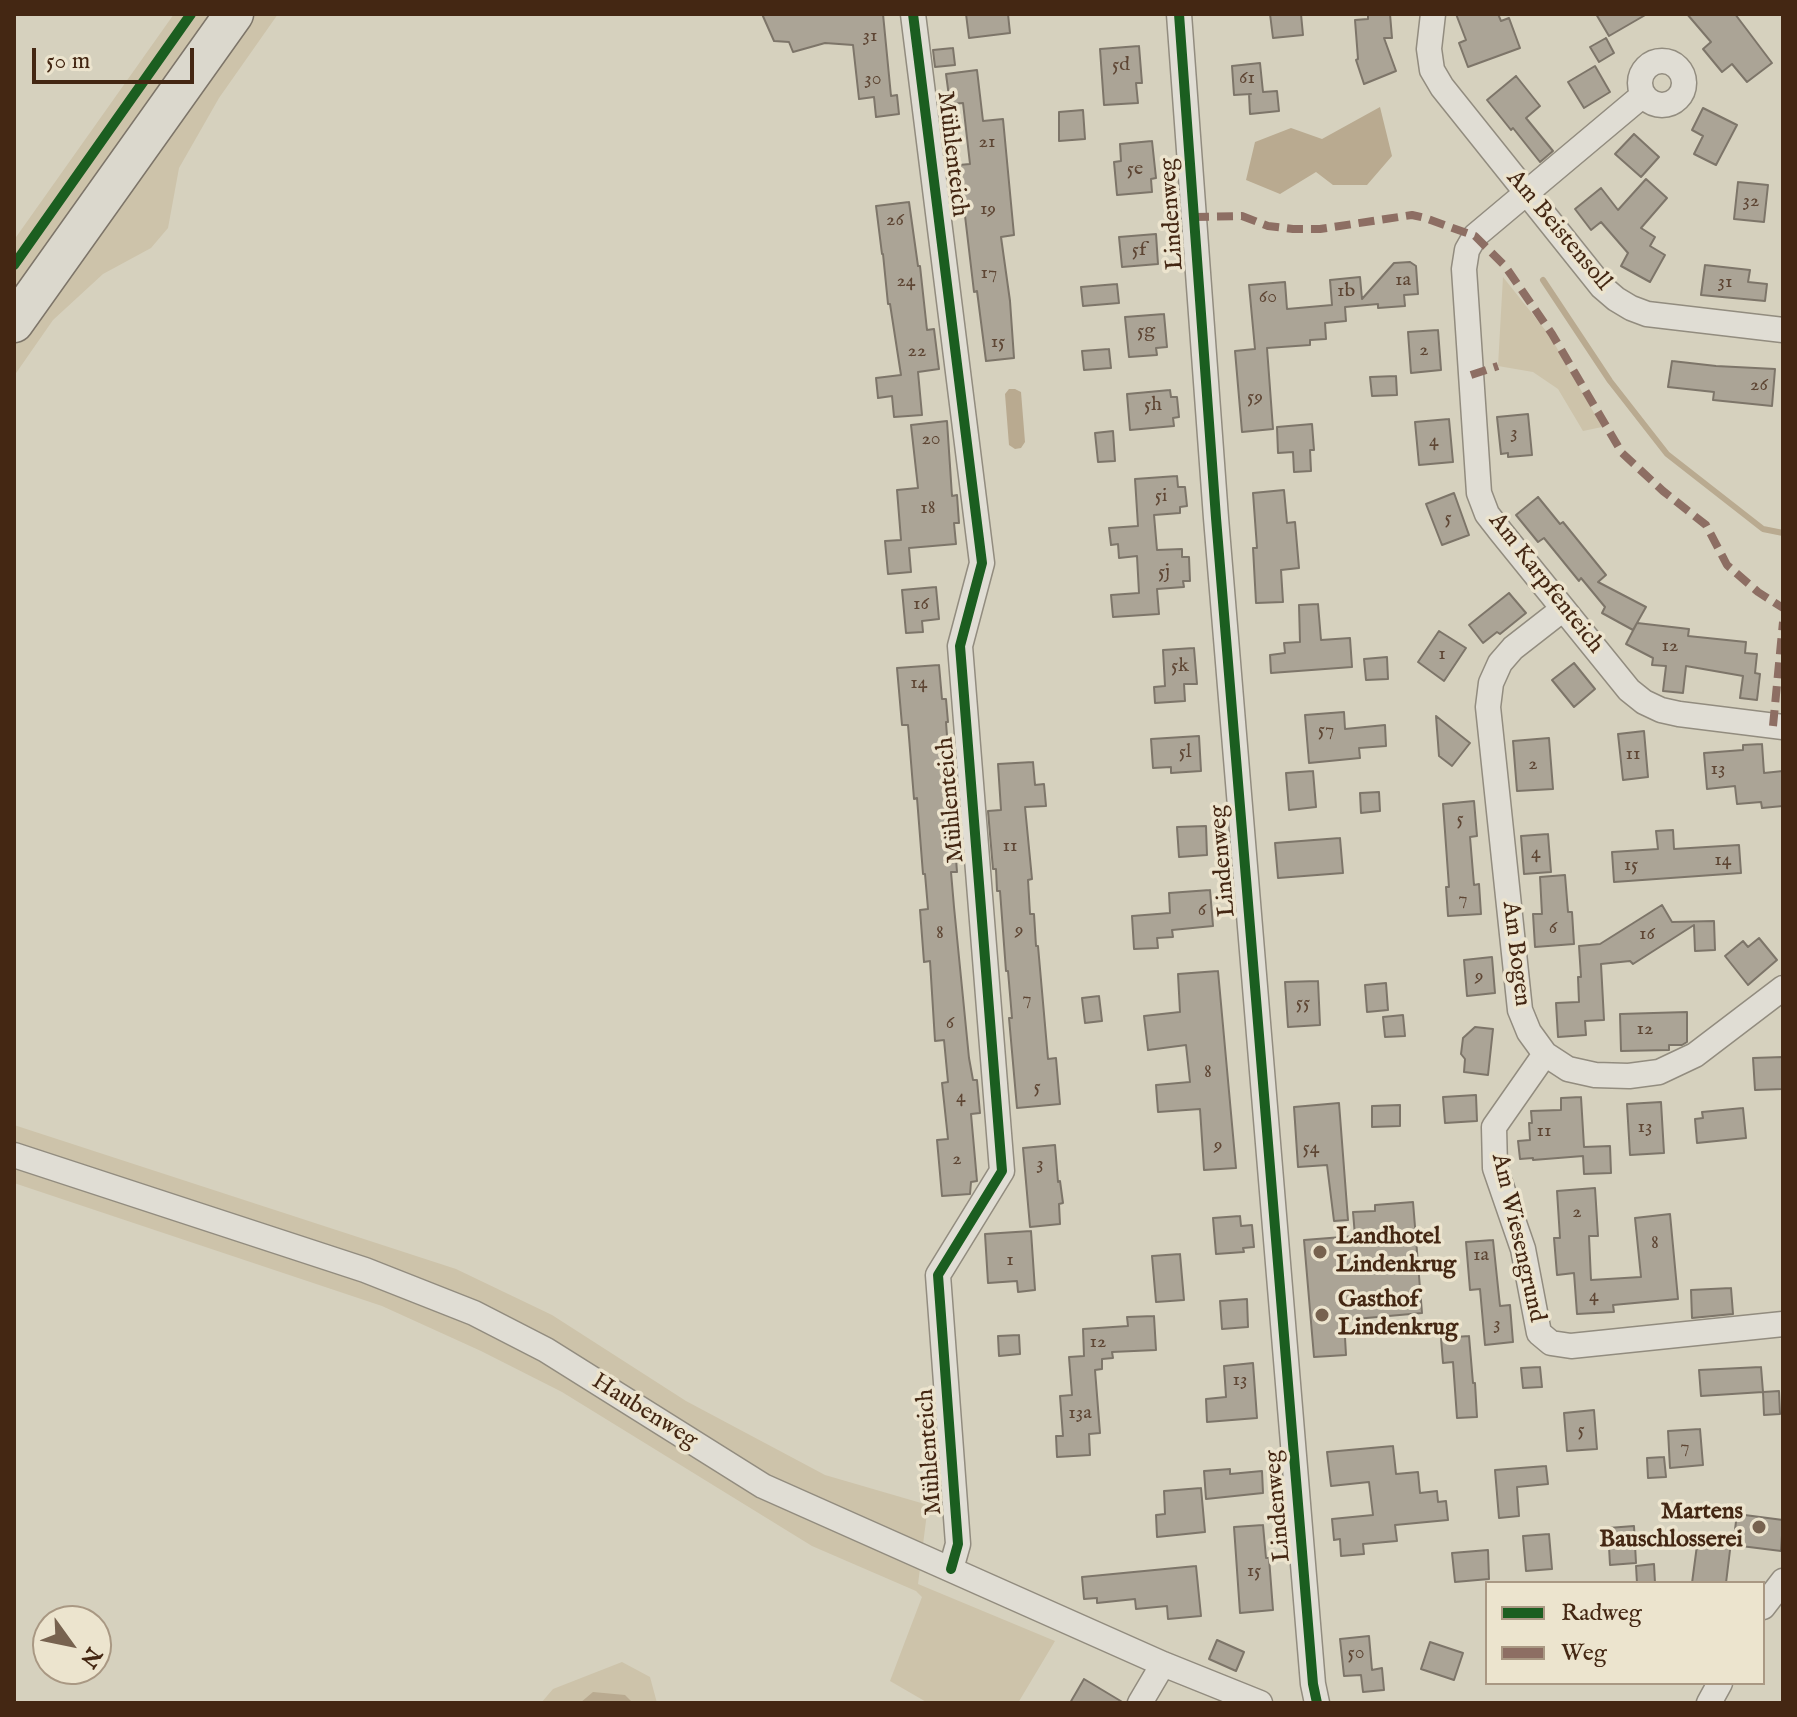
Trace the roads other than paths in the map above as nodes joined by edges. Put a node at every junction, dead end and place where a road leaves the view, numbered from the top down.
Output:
1 (234, 14) edge
2 (913, 14) edge
3 (1179, 14) edge
4 (1433, 14) edge
5 (1643, 95) dead end
6 (1526, 192) junction
7 (14, 323) edge
8 (1783, 330) edge
9 (1563, 609) junction
10 (1783, 727) edge
11 (1783, 988) edge
12 (1545, 1054) junction
13 (14, 1155) edge
14 (1783, 1324) edge
15 (951, 1569) junction
16 (1783, 1581) edge
17 (1765, 1604) edge
18 (1163, 1664) junction
19 (1719, 1685) edge
20 (1140, 1703) edge
21 (1260, 1703) edge
22 (1317, 1703) edge
23 (1709, 1703) edge

1 - 7 main road
2 - 15 street, Mühlenteich
3 - 22 street, Lindenweg
4 - 6 street, Am Beistensoll
5 - 6 street, Am Karpfenteich
6 - 8 street, Am Beistensoll
6 - 9 street, Am Karpfenteich
9 - 10 street, Am Karpfenteich
9 - 12 street, Am Bogen
11 - 12 street
12 - 14 street, Am Wiesengrund
13 - 15 street, Haubenweg
15 - 18 street, Haubenweg
16 - 17 street
18 - 20 street
18 - 21 street, Haubenweg
19 - 23 street

